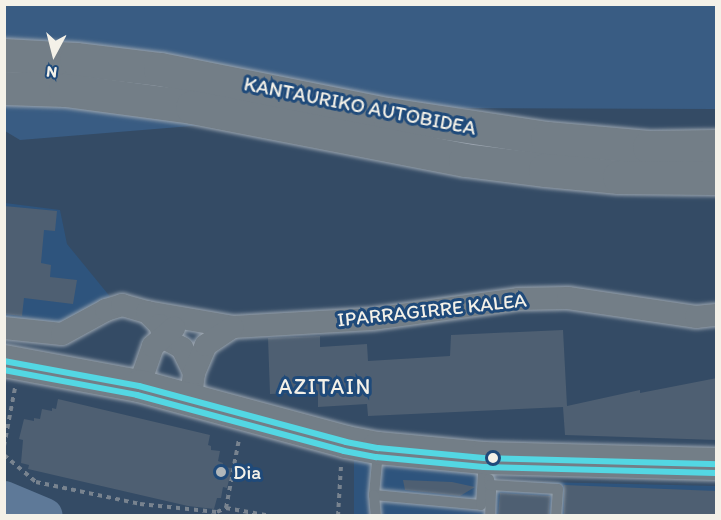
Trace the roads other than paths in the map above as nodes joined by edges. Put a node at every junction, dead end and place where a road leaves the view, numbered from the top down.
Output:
1 (4, 55) edge
2 (4, 88) edge
3 (717, 146) edge
4 (717, 178) edge
5 (147, 312) junction
6 (717, 315) edge
7 (192, 320) junction
8 (4, 328) edge
9 (224, 332) junction
10 (173, 343) junction
11 (11, 370) edge
12 (139, 386) junction
13 (192, 386) junction
14 (378, 448) junction
15 (717, 464) edge
16 (487, 471) junction
17 (374, 495) junction
18 (480, 510) edge
19 (376, 516) edge
20 (490, 516) edge
21 (556, 516) edge

1 - 3 highway, KANTAURIKO AUTOBIDEA
2 - 4 highway, KANTAURIKO AUTOBIDEA
5 - 7 street, IPARRAGIRRE KALEA
5 - 8 street, IPARRAGIRRE KALEA
5 - 10 street
6 - 9 street, IPARRAGIRRE KALEA
7 - 9 street, IPARRAGIRRE KALEA
7 - 10 street
9 - 10 street
9 - 13 street
10 - 12 street
10 - 13 street
11 - 12 street
12 - 13 street
13 - 14 street
14 - 16 street
14 - 17 lane
15 - 16 street
16 - 18 lane
16 - 20 lane
16 - 21 lane
17 - 18 lane
17 - 19 lane

